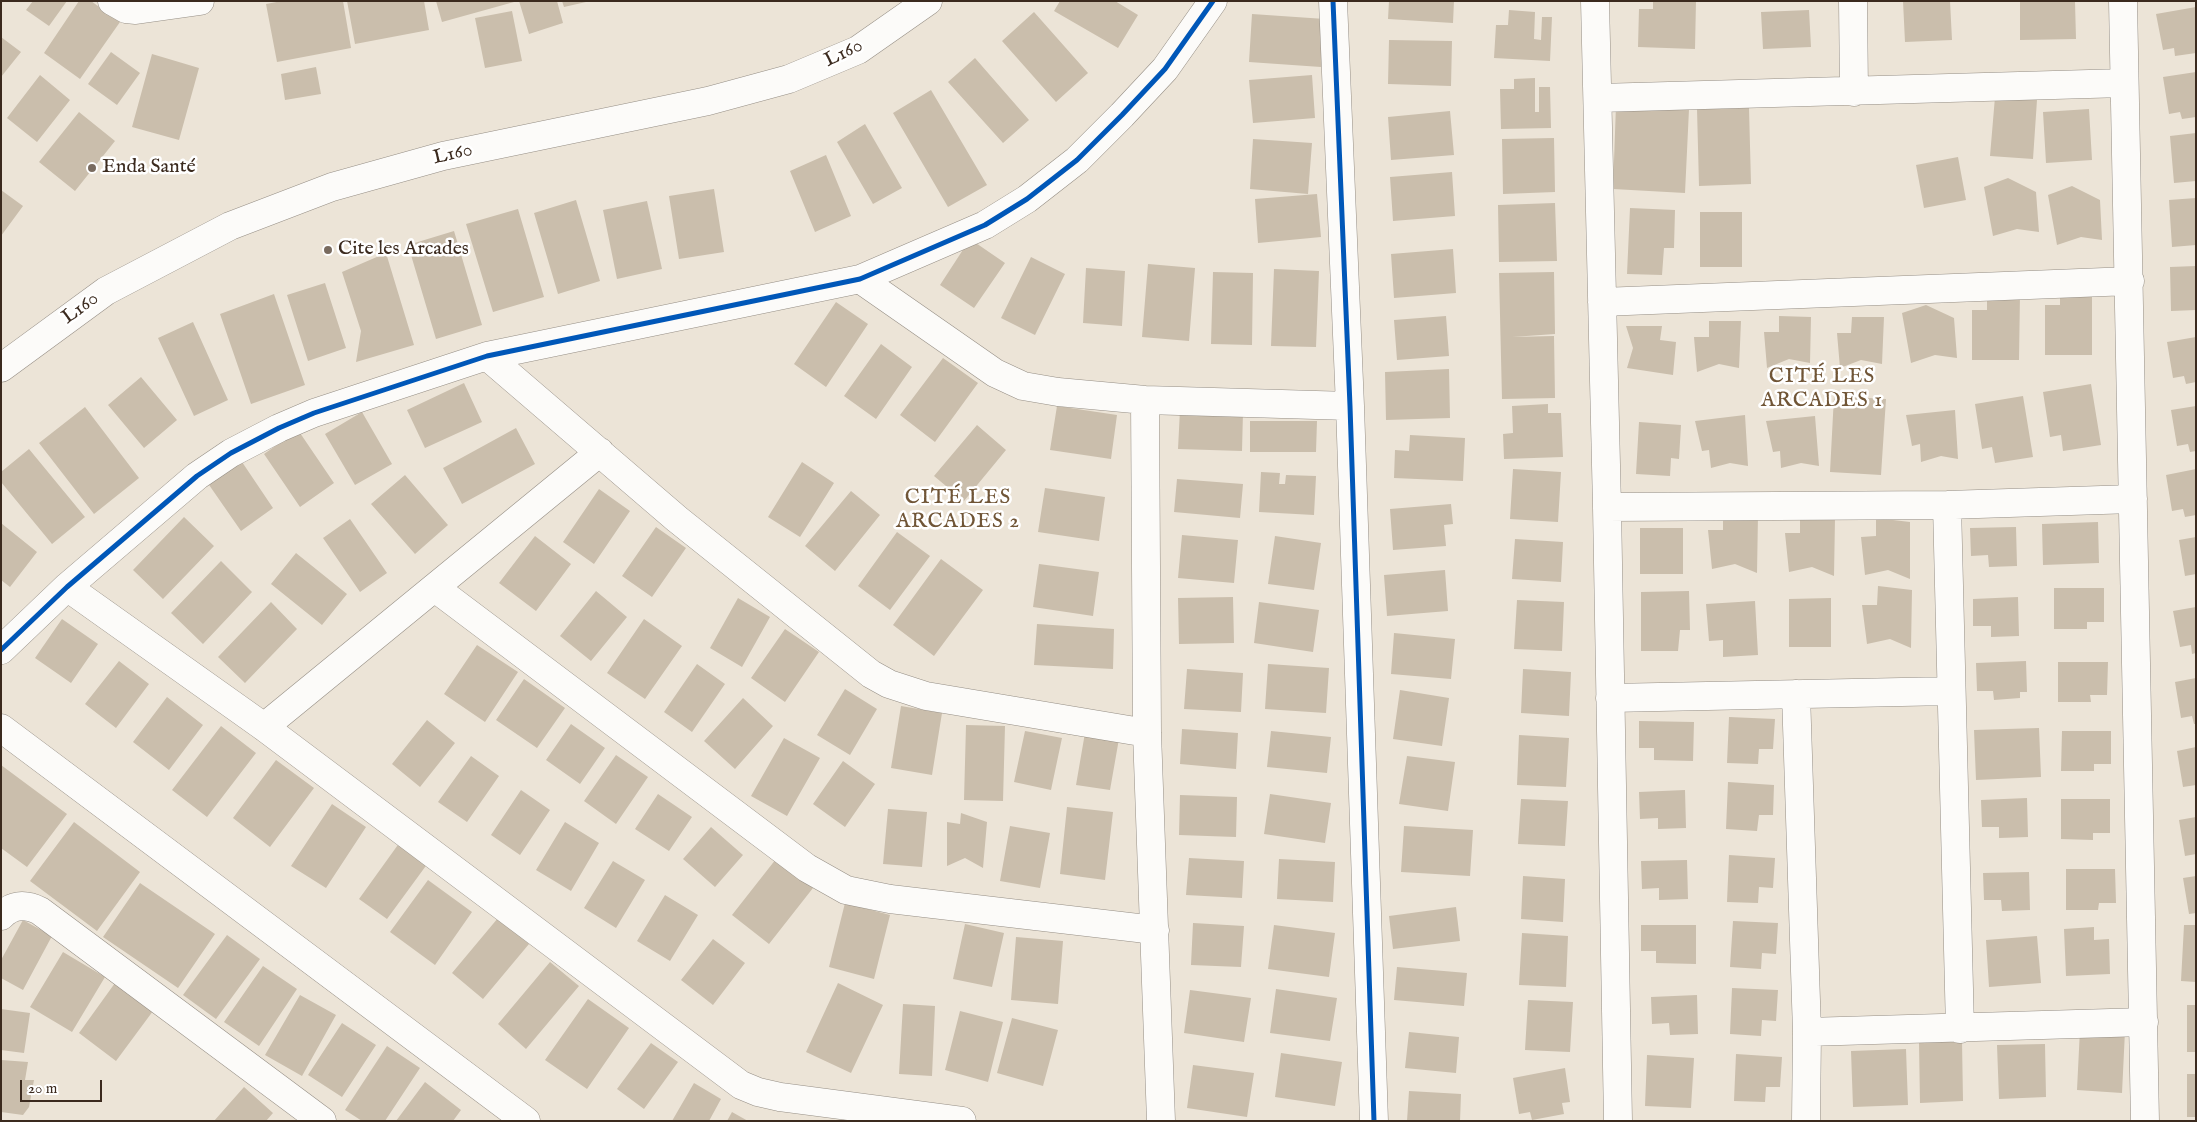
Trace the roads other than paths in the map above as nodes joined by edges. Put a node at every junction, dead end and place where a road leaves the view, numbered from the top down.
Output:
1 (112, 1) edge
2 (200, 1) edge
3 (928, 1) edge
4 (1213, 1) edge
5 (1333, 1) edge
6 (1595, 1) edge
7 (1852, 1) edge
8 (2123, 1) edge
9 (2124, 83) junction
10 (1854, 92) junction
11 (1599, 98) junction
12 (860, 279) junction
13 (2130, 282) junction
14 (1602, 302) junction
15 (487, 356) junction
16 (1, 368) edge
17 (1145, 400) junction
18 (1350, 406) junction
19 (600, 452) junction
20 (2133, 499) junction
21 (1947, 505) junction
22 (1608, 507) junction
23 (67, 587) junction
24 (435, 588) junction
25 (1, 650) edge
26 (1950, 691) junction
27 (1796, 694) junction
28 (1610, 698) junction
29 (264, 727) junction
30 (1, 728) edge
31 (1147, 733) junction
32 (1, 916) edge
33 (1155, 930) junction
34 (2144, 1022) junction
35 (1960, 1029) junction
36 (1807, 1032) junction
37 (322, 1121) edge
38 (526, 1121) edge
39 (962, 1121) edge
40 (1161, 1121) edge
41 (1374, 1121) edge
42 (1618, 1121) edge
43 (1806, 1121) edge
44 (2145, 1121) edge

1 - 2 street
3 - 16 street, L160
4 - 12 street
5 - 18 street
6 - 11 street
7 - 10 street
8 - 9 street
9 - 10 street
9 - 13 street
10 - 11 street
11 - 14 street
12 - 15 street
12 - 17 street
13 - 14 street
13 - 20 street
14 - 22 street
15 - 19 street
15 - 23 street
17 - 18 street
17 - 31 street
18 - 41 street
19 - 24 street
19 - 31 street
20 - 21 street
20 - 34 street
21 - 22 street
21 - 26 street
22 - 28 street
23 - 25 street
23 - 29 street
24 - 29 street
24 - 33 street
26 - 27 street
26 - 35 street
27 - 28 street
27 - 36 street
28 - 42 street
29 - 39 street
30 - 38 street
31 - 33 street
32 - 37 street
33 - 40 street
34 - 35 street
34 - 44 street
35 - 36 street
36 - 43 street

